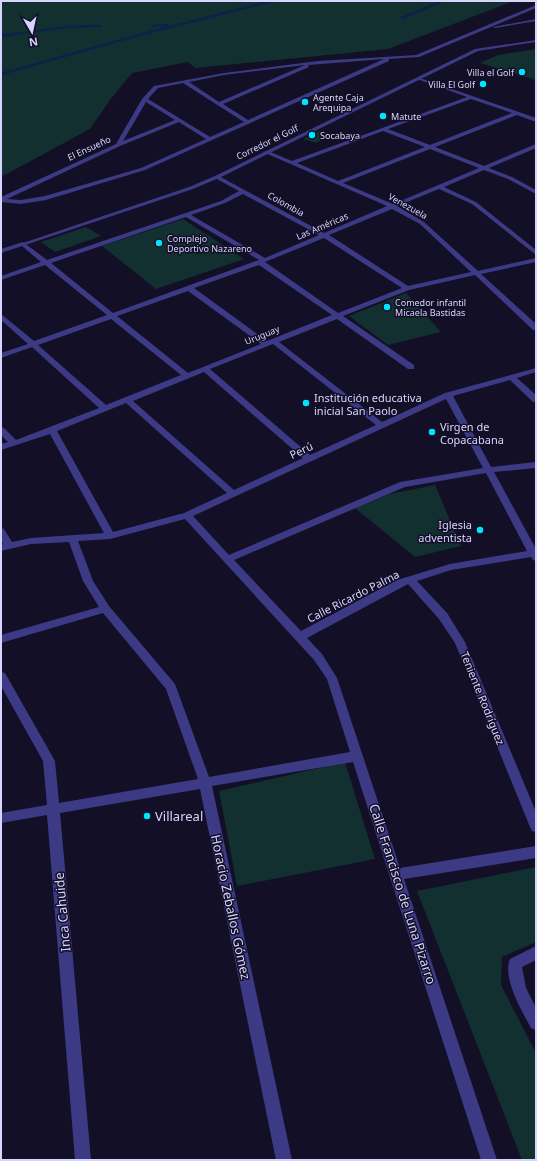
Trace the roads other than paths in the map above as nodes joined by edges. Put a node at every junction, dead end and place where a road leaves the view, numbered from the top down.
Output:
1 (536, 6) edge
2 (536, 20) edge
3 (475, 31) junction
4 (536, 41) edge
5 (393, 57) junction
6 (318, 62) junction
7 (420, 78) junction
8 (183, 82) junction
9 (471, 97) junction
10 (146, 99) junction
11 (219, 104) junction
12 (518, 113) junction
13 (180, 120) junction
14 (536, 120) edge
15 (246, 122) junction
16 (382, 128) junction
17 (208, 138) junction
18 (118, 145) junction
19 (536, 146) edge
20 (430, 147) junction
21 (528, 149) junction
22 (266, 152) junction
23 (536, 153) edge
24 (291, 163) junction
25 (483, 168) junction
26 (216, 177) junction
27 (338, 183) junction
28 (439, 187) junction
29 (244, 191) junction
30 (536, 192) edge
31 (1, 199) edge
32 (392, 206) junction
33 (187, 215) junction
34 (324, 235) junction
35 (23, 244) junction
36 (1, 251) edge
37 (536, 253) edge
38 (536, 260) edge
39 (262, 261) junction
40 (46, 263) junction
41 (476, 273) junction
42 (1, 278) edge
43 (188, 288) junction
44 (407, 288) junction
45 (1, 316) edge
46 (111, 316) junction
47 (337, 316) junction
48 (536, 328) edge
49 (270, 343) junction
50 (33, 345) junction
51 (1, 356) edge
52 (411, 367) dead end
53 (205, 369) junction
54 (536, 370) edge
55 (187, 376) junction
56 (511, 376) junction
57 (448, 395) junction
58 (127, 400) junction
59 (536, 400) edge
60 (105, 409) junction
61 (381, 425) junction
62 (1, 430) edge
63 (52, 430) junction
64 (14, 443) junction
65 (1, 447) edge
66 (309, 459) junction
67 (536, 465) edge
68 (487, 470) junction
69 (233, 494) junction
70 (187, 515) junction
71 (1, 531) edge
72 (110, 536) junction
73 (72, 538) junction
74 (5, 547) edge
75 (535, 555) edge
76 (228, 559) junction
77 (410, 580) junction
78 (105, 609) junction
79 (299, 637) junction
80 (1, 639) edge
81 (1, 676) edge
82 (358, 756) junction
83 (205, 783) junction
84 (53, 809) junction
85 (1, 818) edge
86 (536, 827) edge
87 (536, 852) edge
88 (397, 874) junction
89 (536, 953) edge
90 (536, 1023) edge
91 (83, 1160) edge
92 (284, 1160) edge
93 (489, 1160) edge

1 - 3 street
2 - 3 street
3 - 5 street, El Ensueño
4 - 7 street, Corredor el Golf
5 - 6 street, El Ensueño
5 - 15 street
6 - 8 street, El Ensueño
6 - 11 street
7 - 9 street
7 - 22 street, Corredor el Golf
8 - 10 street, El Ensueño
8 - 11 street
9 - 12 street
9 - 16 street
10 - 13 street
10 - 18 street, El Ensueño
11 - 15 street
12 - 14 street
12 - 20 street
13 - 17 street
13 - 18 street
15 - 17 street
16 - 20 street
16 - 24 street
17 - 31 street
18 - 31 street, El Ensueño
19 - 21 street, Las Américas
20 - 25 street
20 - 27 street
21 - 23 street
21 - 25 street, Las Américas
22 - 24 street, Venezuela
22 - 26 street, Corredor el Golf
24 - 27 street, Venezuela
25 - 28 street, Las Américas
25 - 30 street
26 - 29 street, Colombia
26 - 35 street, Corredor el Golf
27 - 32 street, Venezuela
28 - 32 street, Las Américas
28 - 37 street
29 - 33 street
29 - 34 street, Colombia
32 - 34 street, Las Américas
32 - 41 street, Venezuela
33 - 39 street
33 - 40 street
34 - 39 street, Las Américas
34 - 44 street, Colombia
35 - 36 street, Corredor el Golf
35 - 40 street
38 - 41 street, Uruguay
39 - 43 street, Las Américas
39 - 47 street
40 - 42 street
40 - 46 street
41 - 44 street, Uruguay
41 - 48 street, Venezuela
43 - 46 street, Las Américas
43 - 49 street
44 - 47 street, Uruguay
45 - 50 street
46 - 50 street, Las Américas
46 - 55 street
47 - 49 street, Uruguay
47 - 52 street
49 - 53 street, Uruguay
49 - 61 street
50 - 51 street, Las Américas
50 - 60 street
53 - 55 street, Uruguay
53 - 66 street
54 - 56 street, Perú
55 - 58 street, Uruguay
56 - 57 street, Perú
56 - 59 street
57 - 61 street, Perú
57 - 68 street
58 - 60 street, Uruguay
58 - 69 street
60 - 63 street, Uruguay
61 - 66 street, Perú
62 - 64 street
63 - 64 street, Uruguay
63 - 72 street
64 - 65 street, Uruguay
66 - 69 street, Perú
67 - 68 street
68 - 75 street
68 - 76 street
69 - 70 street, Perú
70 - 72 street, Perú
70 - 76 street, Calle Francisco de Luna Pizarro
71 - 74 street
72 - 73 street, Perú
73 - 74 street, Perú
73 - 78 street, Horacio Zeballos Gómez
75 - 77 street, Calle Ricardo Palma
76 - 79 street, Calle Francisco de Luna Pizarro
77 - 79 street, Calle Ricardo Palma
77 - 86 street, Teniente Rodríguez
78 - 80 street
78 - 83 street, Horacio Zeballos Gómez
79 - 82 street, Calle Francisco de Luna Pizarro
81 - 84 street, Inca Cahuide
82 - 83 street
82 - 88 street, Calle Francisco de Luna Pizarro
83 - 84 street
83 - 92 street, Horacio Zeballos Gómez
84 - 85 street
84 - 91 street, Inca Cahuide
87 - 88 street
88 - 93 street, Calle Francisco de Luna Pizarro
89 - 90 street

